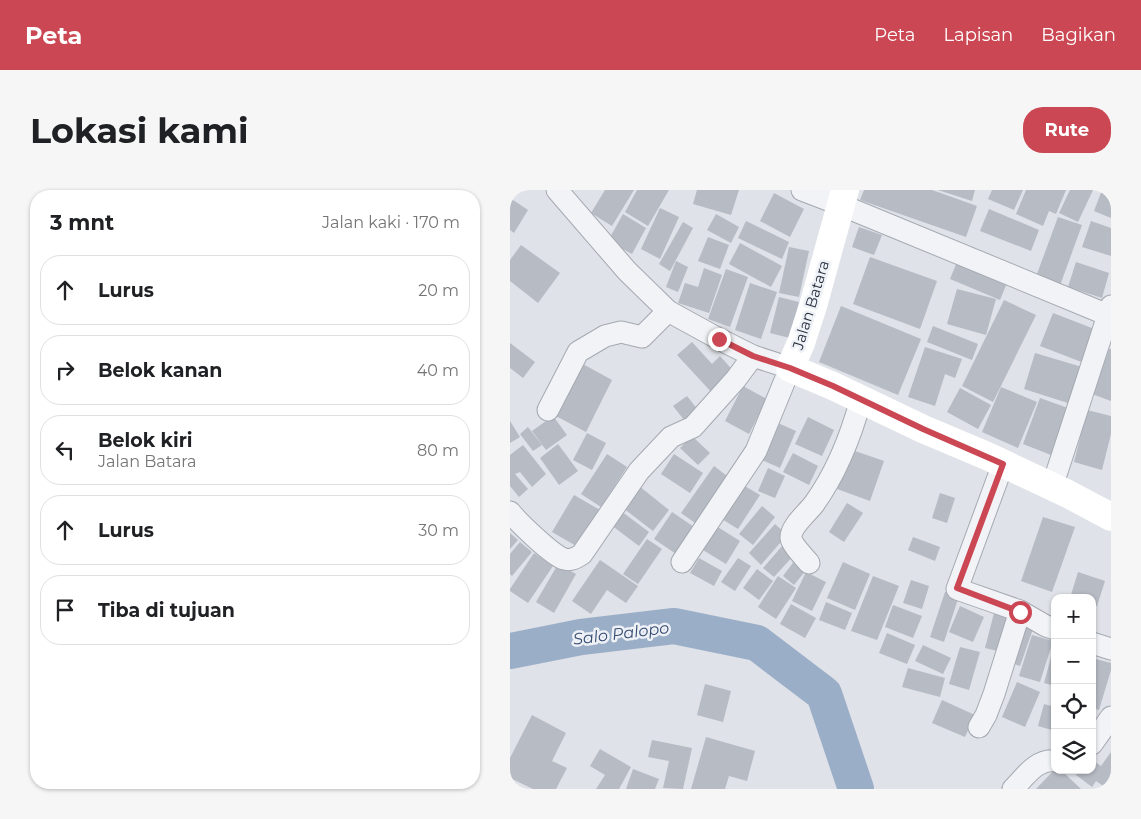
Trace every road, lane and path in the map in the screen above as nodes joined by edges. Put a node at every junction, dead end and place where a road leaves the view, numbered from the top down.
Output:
1 (557, 190) edge
2 (802, 190) edge
3 (843, 197) edge
4 (668, 311) junction
5 (1109, 311) edge
6 (753, 356) junction
7 (790, 368) junction
8 (861, 399) junction
9 (548, 410) dead end
10 (1003, 464) junction
11 (1052, 487) junction
12 (510, 512) edge
13 (1111, 517) edge
14 (682, 562) dead end
15 (809, 563) dead end
16 (1020, 612) junction
17 (1051, 628) edge
18 (1096, 644) edge
19 (1111, 649) edge
20 (1111, 717) edge
21 (979, 726) dead end
22 (1096, 738) edge
23 (1051, 760) edge
24 (1013, 789) edge

1 - 4 street
2 - 3 street
3 - 5 street
3 - 7 street, Jalan Batara
4 - 6 street
4 - 9 street
5 - 11 street
6 - 7 street
6 - 12 street
7 - 8 street, Jalan Batara
7 - 14 street
8 - 10 street, Jalan Batara
8 - 15 street
10 - 11 street, Jalan Batara
10 - 16 street
11 - 13 street, Jalan Batara
16 - 17 street
16 - 21 street
18 - 19 street
20 - 22 street
23 - 24 street

